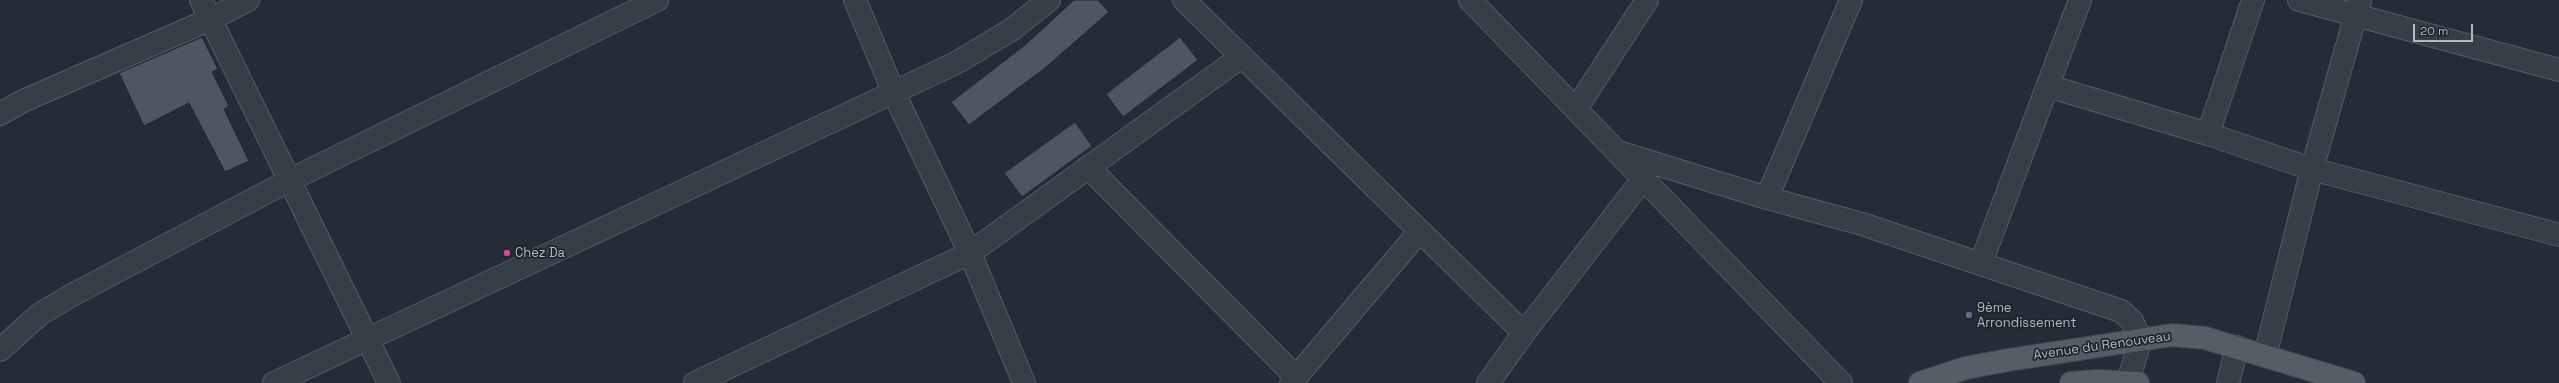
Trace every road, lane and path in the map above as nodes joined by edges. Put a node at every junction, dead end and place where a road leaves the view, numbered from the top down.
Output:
1 (201, 0) edge
2 (248, 0) edge
3 (657, 0) edge
4 (855, 0) edge
5 (1049, 0) edge
6 (1184, 0) edge
7 (1470, 0) edge
8 (1647, 0) edge
9 (1851, 0) edge
10 (2080, 0) edge
11 (2253, 0) edge
12 (2299, 0) edge
13 (2357, 8) edge
14 (211, 19) junction
15 (1241, 57) junction
16 (2559, 70) edge
17 (2048, 86) junction
18 (893, 91) junction
19 (1576, 109) junction
20 (0, 114) edge
21 (2208, 134) junction
22 (1618, 152) junction
23 (1088, 168) junction
24 (2312, 169) junction
25 (1644, 179) junction
26 (290, 180) junction
27 (1767, 198) junction
28 (1419, 232) junction
29 (2559, 235) edge
30 (970, 253) junction
31 (1981, 263) junction
32 (1524, 333) junction
33 (368, 339) junction
34 (2141, 339) junction
35 (2237, 347) junction
36 (0, 350) edge
37 (2265, 356) junction
38 (1293, 380) edge
39 (2133, 382) edge
40 (274, 383) edge
41 (389, 383) edge
42 (694, 383) edge
43 (1024, 383) edge
44 (1488, 383) edge
45 (1841, 383) edge
46 (1920, 383) edge
47 (2071, 383) edge
48 (2228, 383) edge
49 (2354, 383) edge

1 - 14 street
2 - 14 street
3 - 26 street
4 - 18 street
5 - 18 street
6 - 15 street
7 - 19 street
8 - 19 street
9 - 27 street
10 - 17 street
11 - 21 street
12 - 13 street
13 - 16 street
13 - 24 street
14 - 20 street
14 - 26 street
15 - 23 street
15 - 28 street
17 - 21 street
17 - 31 street
18 - 30 street
18 - 33 street
19 - 22 street
21 - 24 street
22 - 25 street
22 - 27 street
23 - 30 street
23 - 38 street
24 - 29 street
24 - 37 street
25 - 32 street
25 - 45 street
26 - 33 street
26 - 36 street
27 - 31 street
28 - 32 street
28 - 38 street
30 - 42 street
30 - 43 street
31 - 34 street
32 - 44 street
33 - 40 street
33 - 41 street
34 - 35 main road, Avenue du Renouveau
34 - 39 street
34 - 46 main road, Avenue du Renouveau
35 - 37 main road, Avenue du Renouveau
35 - 48 street
37 - 49 main road, Avenue du Renouveau
39 - 47 main road

